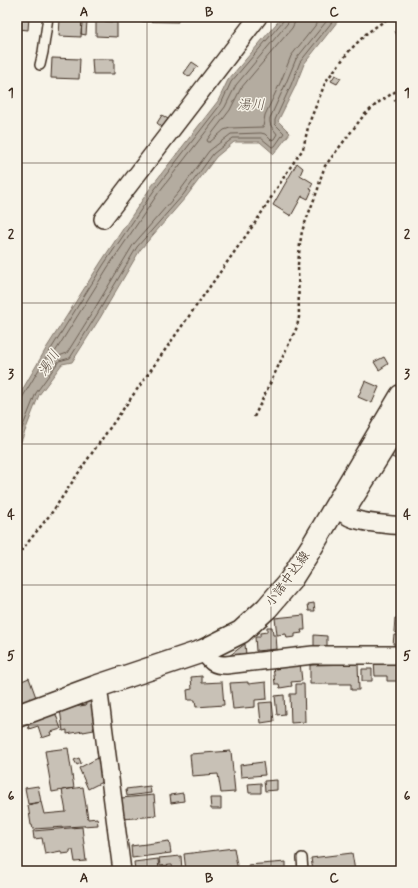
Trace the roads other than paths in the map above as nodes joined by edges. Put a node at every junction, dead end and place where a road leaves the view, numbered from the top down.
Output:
1 (48, 17) edge
2 (258, 17) edge
3 (40, 65) dead end
4 (103, 219) dead end
5 (401, 396) edge
6 (401, 424) edge
7 (340, 510) junction
8 (401, 526) edge
9 (203, 650) junction
10 (401, 655) edge
11 (98, 686) junction
12 (17, 716) edge
13 (302, 858) dead end
14 (122, 871) edge
15 (304, 871) edge

1 - 3 lane
2 - 4 street
5 - 7 main road, 小諸中込線
6 - 7 street
7 - 8 street
7 - 9 main road, 小諸中込線
9 - 10 street
9 - 11 main road, 小諸中込線
11 - 12 main road, 小諸中込線
11 - 14 street
13 - 15 lane

